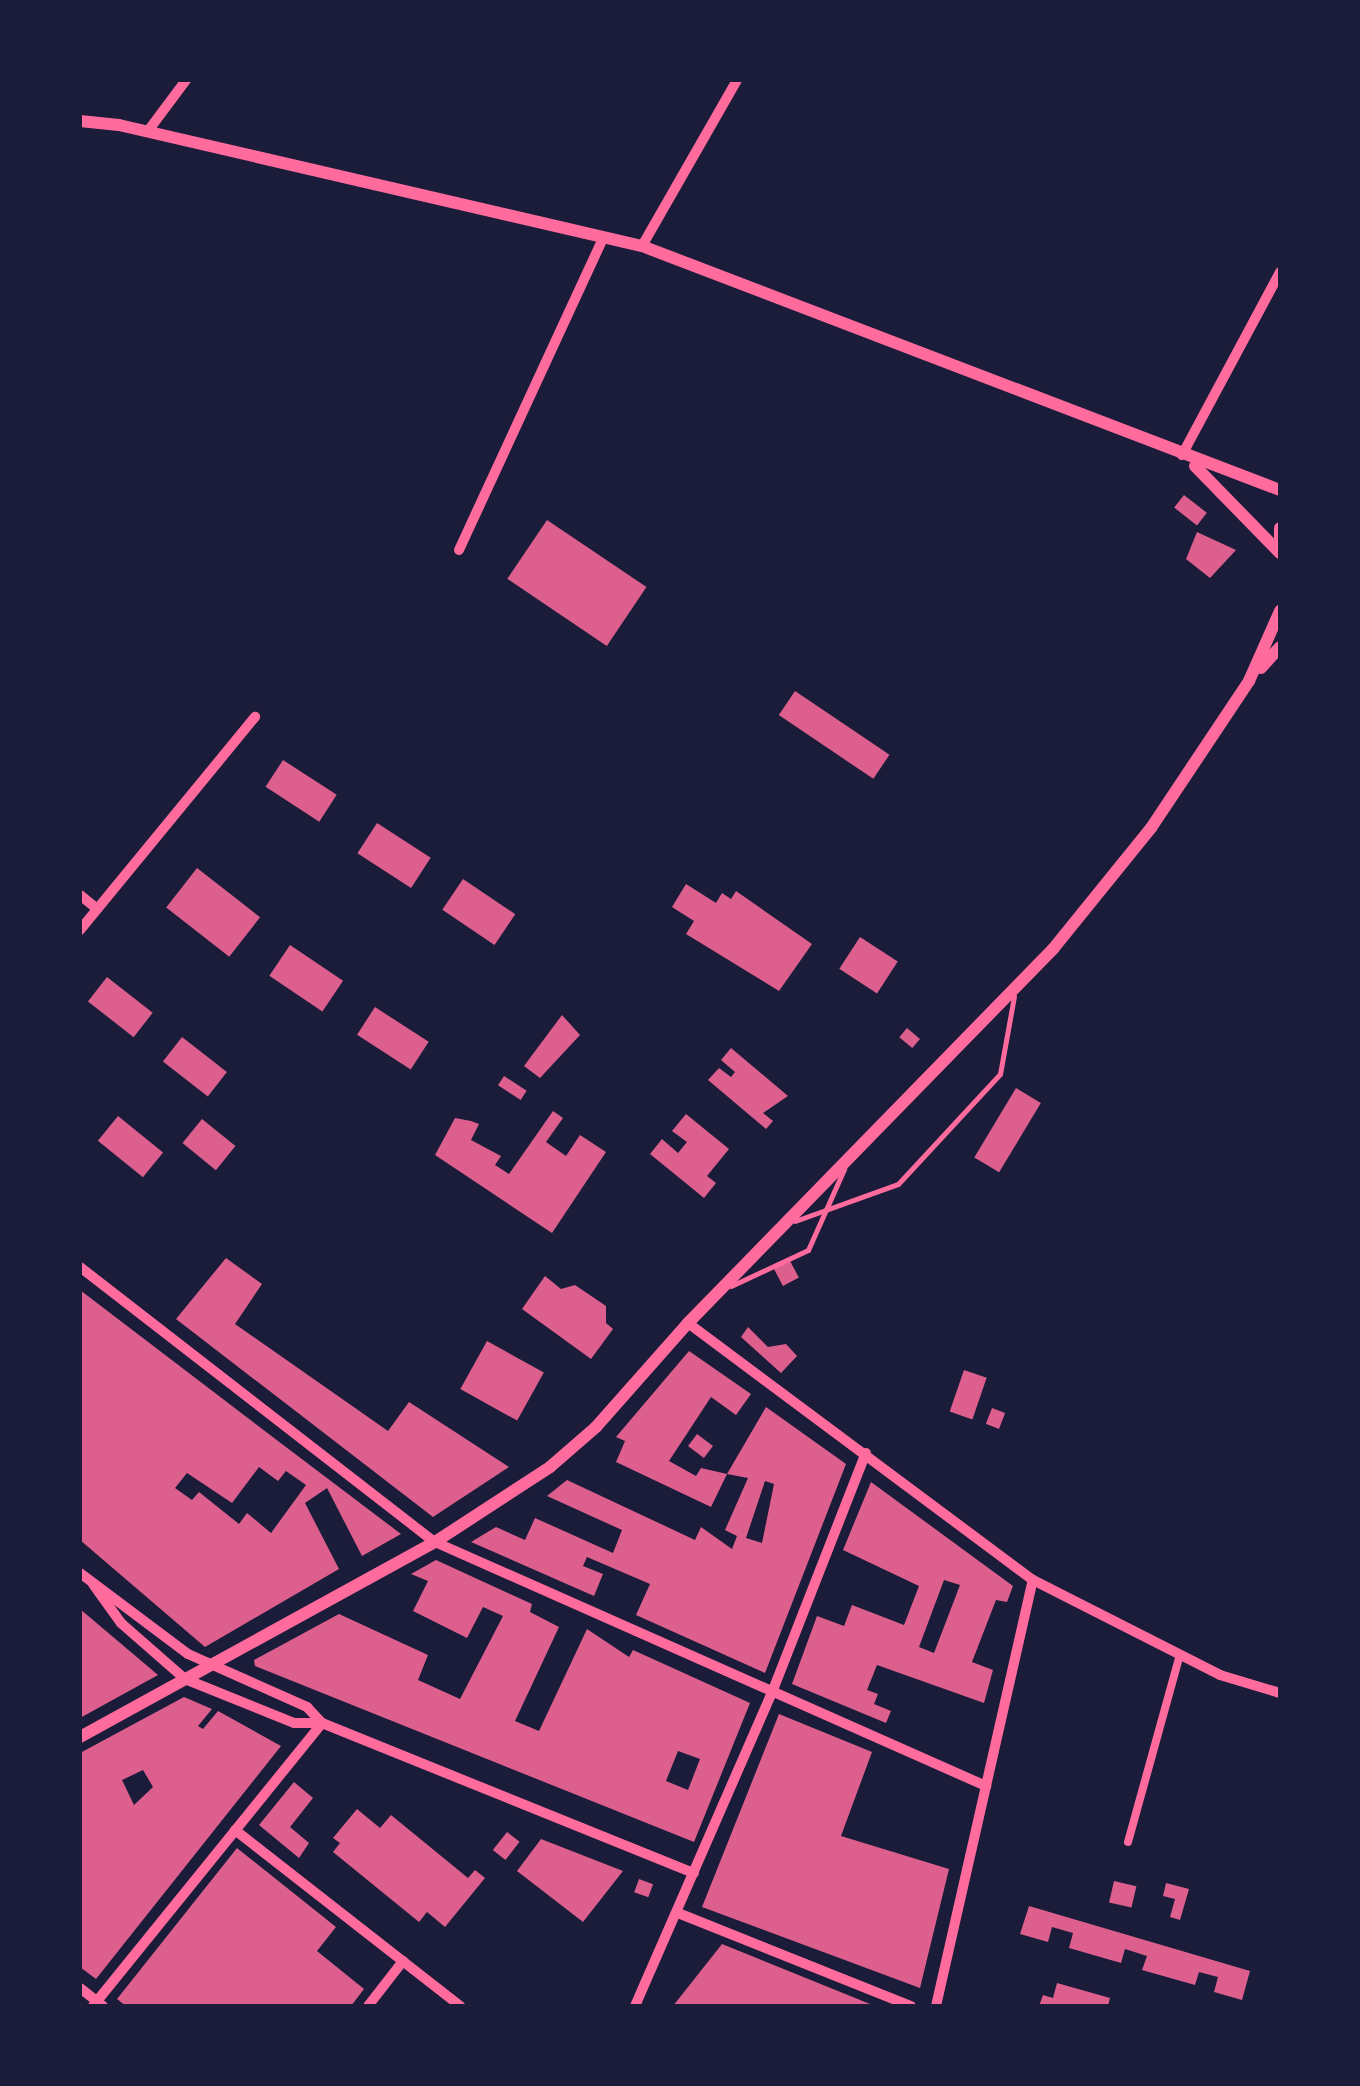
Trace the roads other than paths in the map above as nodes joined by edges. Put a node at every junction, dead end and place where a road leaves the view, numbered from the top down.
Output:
1 (186, 80) edge
2 (737, 80) edge
3 (80, 121) edge
4 (148, 131) junction
5 (603, 238) junction
6 (642, 246) junction
7 (1280, 272) edge
8 (1182, 455) junction
9 (1280, 490) edge
10 (1280, 528) edge
11 (1280, 542) edge
12 (459, 550) dead end
13 (1280, 553) edge
14 (1280, 611) edge
15 (1280, 647) edge
16 (1249, 681) junction
17 (255, 717) dead end
18 (80, 895) edge
19 (97, 909) junction
20 (80, 930) edge
21 (1016, 987) junction
22 (850, 1156) junction
23 (826, 1209) junction
24 (783, 1225) junction
25 (80, 1267) edge
26 (719, 1291) junction
27 (688, 1323) junction
28 (866, 1453) junction
29 (434, 1542) junction
30 (80, 1573) edge
31 (1032, 1580) junction
32 (93, 1584) junction
33 (1180, 1655) junction
34 (209, 1666) junction
35 (185, 1679) junction
36 (1280, 1693) edge
37 (770, 1695) junction
38 (322, 1723) junction
39 (80, 1737) edge
40 (986, 1786) junction
41 (235, 1830) junction
42 (1128, 1842) dead end
43 (694, 1873) junction
44 (678, 1913) junction
45 (404, 1961) junction
46 (80, 1988) edge
47 (371, 2002) edge
48 (97, 2004) edge
49 (460, 2006) edge
50 (634, 2006) edge
51 (912, 2006) edge
52 (936, 2006) edge

1 - 4 street
2 - 6 street
3 - 4 street
4 - 5 street
5 - 6 street
5 - 12 street
6 - 8 street
7 - 8 street
8 - 9 street
8 - 13 street
10 - 11 street
14 - 16 street
15 - 16 street
16 - 21 street
17 - 19 street
18 - 19 street
19 - 20 street
21 - 22 street
21 - 23 lane
22 - 23 lane
22 - 24 street
23 - 24 lane
23 - 26 lane
24 - 26 street
25 - 29 street
26 - 27 street
27 - 28 street
27 - 29 street
28 - 31 street
28 - 37 street
29 - 34 street
29 - 37 street
30 - 32 street
31 - 33 street
31 - 40 street
32 - 34 street
32 - 35 street
33 - 36 street
33 - 42 street
34 - 35 street
34 - 38 street
35 - 38 street
35 - 39 street
37 - 40 street
37 - 43 street
38 - 41 street
38 - 43 street
40 - 52 street
41 - 45 street
41 - 48 street
43 - 44 street
44 - 50 street
44 - 51 street
45 - 47 street
45 - 49 street
46 - 48 street

